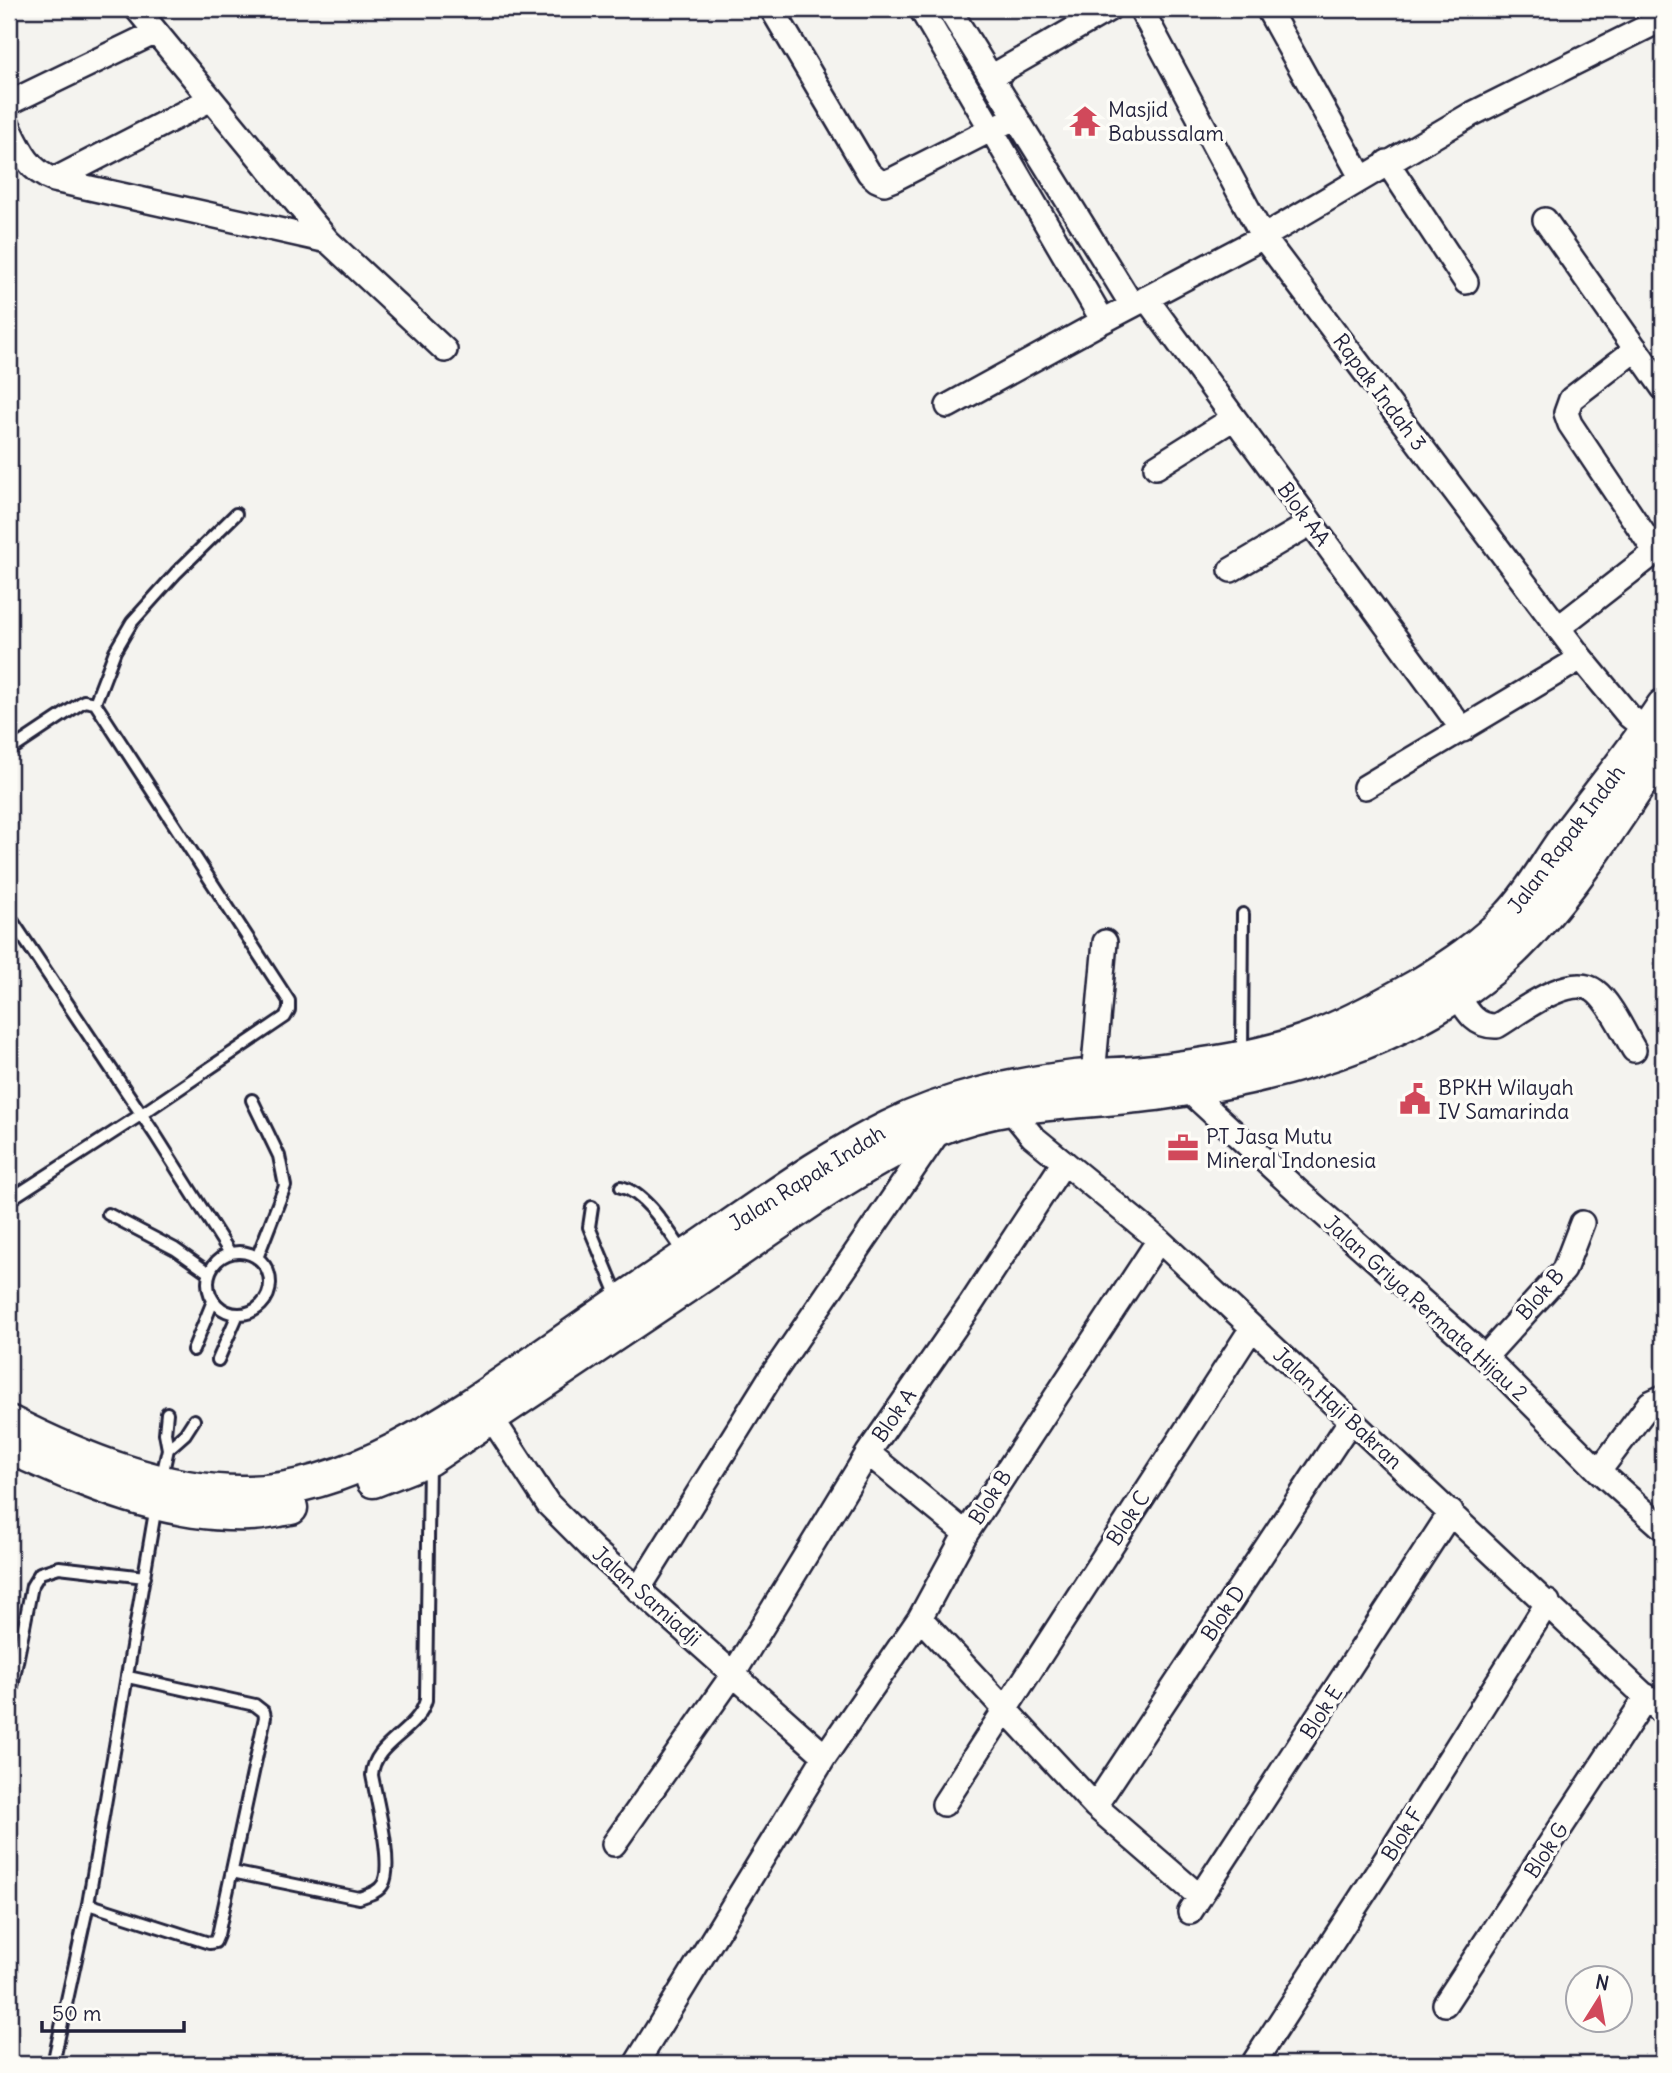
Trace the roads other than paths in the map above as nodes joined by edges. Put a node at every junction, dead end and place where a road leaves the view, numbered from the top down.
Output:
1 (137, 9) edge
2 (772, 9) edge
3 (920, 9) edge
4 (950, 9) edge
5 (1109, 9) edge
6 (1141, 9) edge
7 (1268, 9) edge
8 (1663, 19) edge
9 (156, 32) junction
10 (991, 76) junction
11 (211, 99) junction
12 (9, 103) edge
13 (1016, 117) junction
14 (9, 127) edge
15 (990, 129) junction
16 (1387, 163) junction
17 (1361, 177) junction
18 (54, 180) junction
19 (1545, 220) dead end
20 (1263, 237) junction
21 (328, 241) junction
22 (1466, 282) dead end
23 (1139, 301) junction
24 (1103, 321) junction
25 (1636, 349) junction
26 (445, 350) dead end
27 (1663, 388) edge
28 (948, 406) dead end
29 (1234, 418) junction
30 (1156, 467) dead end
31 (236, 514) dead end
32 (1311, 523) junction
33 (1231, 570) dead end
34 (1558, 628) junction
35 (1581, 658) junction
36 (95, 703) junction
37 (1463, 730) junction
38 (1659, 732) edge
39 (9, 751) edge
40 (1365, 787) dead end
41 (1243, 914) dead end
42 (9, 916) edge
43 (1105, 942) dead end
44 (1457, 994) junction
45 (1408, 1007) junction
46 (1634, 1050) dead end
47 (1242, 1058) junction
48 (1093, 1076) junction
49 (1188, 1090) junction
50 (252, 1100) dead end
51 (1009, 1108) junction
52 (142, 1114) junction
53 (941, 1128) junction
54 (1064, 1162) junction
55 (621, 1188) dead end
56 (9, 1200) edge
57 (592, 1207) dead end
58 (108, 1214) dead end
59 (1582, 1223) dead end
60 (1159, 1240) junction
61 (229, 1253) junction
62 (257, 1258) junction
63 (695, 1266) junction
64 (209, 1273) junction
65 (213, 1301) junction
66 (626, 1312) junction
67 (239, 1314) junction
68 (1252, 1328) junction
69 (193, 1350) dead end
70 (1485, 1357) junction
71 (218, 1360) dead end
72 (1663, 1397) edge
73 (167, 1413) dead end
74 (491, 1417) junction
75 (194, 1420) dead end
76 (1351, 1420) junction
77 (9, 1422) edge
78 (9, 1447) edge
79 (168, 1449) junction
80 (868, 1453) junction
81 (429, 1459) junction
82 (1599, 1471) junction
83 (159, 1492) junction
84 (1451, 1513) junction
85 (1663, 1528) edge
86 (965, 1535) junction
87 (145, 1577) junction
88 (638, 1590) junction
89 (1548, 1602) junction
90 (920, 1618) junction
91 (734, 1673) junction
92 (128, 1677) junction
93 (1647, 1696) junction
94 (9, 1702) edge
95 (1005, 1708) junction
96 (1663, 1713) edge
97 (825, 1756) junction
98 (944, 1804) dead end
99 (1095, 1806) junction
100 (614, 1844) dead end
101 (232, 1872) junction
102 (88, 1904) junction
103 (1445, 2004) dead end
104 (52, 2064) edge
105 (636, 2064) edge
106 (1253, 2064) edge

1 - 9 street
2 - 15 street
3 - 15 street
4 - 10 street, Blok AA
5 - 10 street
6 - 20 street, Rapak Indah 3
7 - 17 street
8 - 16 street
9 - 11 street
9 - 12 street
10 - 13 street, Blok AA
11 - 18 street
11 - 21 street
13 - 15 street
13 - 23 street, Blok AA
14 - 18 street
15 - 24 street
16 - 17 street
16 - 22 street
17 - 20 street
18 - 21 street
19 - 25 street
20 - 23 street
20 - 34 street, Rapak Indah 3
21 - 26 street
23 - 24 street
23 - 29 street, Blok AA
24 - 28 street
25 - 27 street
25 - 34 street
29 - 30 street
29 - 32 street, Blok AA
31 - 36 lane
32 - 33 street
32 - 37 street, Blok AA
34 - 35 street, Rapak Indah 3
35 - 37 street
35 - 38 street, Rapak Indah 3
36 - 39 lane
36 - 52 lane
37 - 40 street
38 - 44 main road, Jalan Rapak Indah
38 - 45 main road, Jalan Rapak Indah
41 - 47 lane
42 - 52 lane
43 - 48 street
44 - 45 main road, Jalan Rapak Indah
44 - 46 street
45 - 47 main road, Jalan Rapak Indah
45 - 49 main road, Jalan Rapak Indah
47 - 48 main road, Jalan Rapak Indah
48 - 63 main road, Jalan Rapak Indah
49 - 51 main road, Jalan Rapak Indah
49 - 70 street, Jalan Griya Permata Hijau 2
50 - 62 lane
51 - 53 main road, Jalan Rapak Indah
51 - 54 street, Jalan Haji Bakran
52 - 56 lane
52 - 61 lane
53 - 63 main road, Jalan Rapak Indah
53 - 88 street
54 - 60 street, Jalan Haji Bakran
54 - 80 street, Blok A
55 - 63 lane
57 - 66 lane
58 - 64 lane
59 - 70 street, Blok B
60 - 68 street, Jalan Haji Bakran
60 - 86 street, Blok B
61 - 62 lane
61 - 64 lane
62 - 67 lane
63 - 66 main road, Jalan Rapak Indah
64 - 65 lane
65 - 67 lane
65 - 69 lane
66 - 74 main road, Jalan Rapak Indah
66 - 83 main road, Jalan Rapak Indah
67 - 71 lane
68 - 76 street, Jalan Haji Bakran
68 - 95 street, Blok C
70 - 82 street, Jalan Griya Permata Hijau 2
72 - 82 street
73 - 79 lane
74 - 81 main road, Jalan Rapak Indah
74 - 88 street, Jalan Samiadji
75 - 79 lane
76 - 84 street, Jalan Haji Bakran
76 - 99 street, Blok D
77 - 83 main road, Jalan Rapak Indah
78 - 83 main road, Jalan Rapak Indah
79 - 83 lane
80 - 86 street
80 - 91 street, Blok A
81 - 83 main road, Jalan Rapak Indah
81 - 101 lane
82 - 85 street, Jalan Griya Permata Hijau 2
83 - 87 lane
84 - 89 street, Jalan Haji Bakran
84 - 99 street, Blok E
86 - 90 street, Blok B
87 - 92 lane
87 - 94 lane
88 - 91 street, Jalan Samiadji
89 - 93 street, Jalan Haji Bakran
89 - 106 street, Blok F
90 - 95 street
90 - 97 street, Blok B
91 - 97 street, Jalan Samiadji
91 - 100 street, Blok A
92 - 101 lane
92 - 102 lane
93 - 96 street, Jalan Haji Bakran
93 - 103 street, Blok G
95 - 98 street, Blok C
95 - 99 street
97 - 105 street, Blok B
101 - 102 lane
102 - 104 lane

